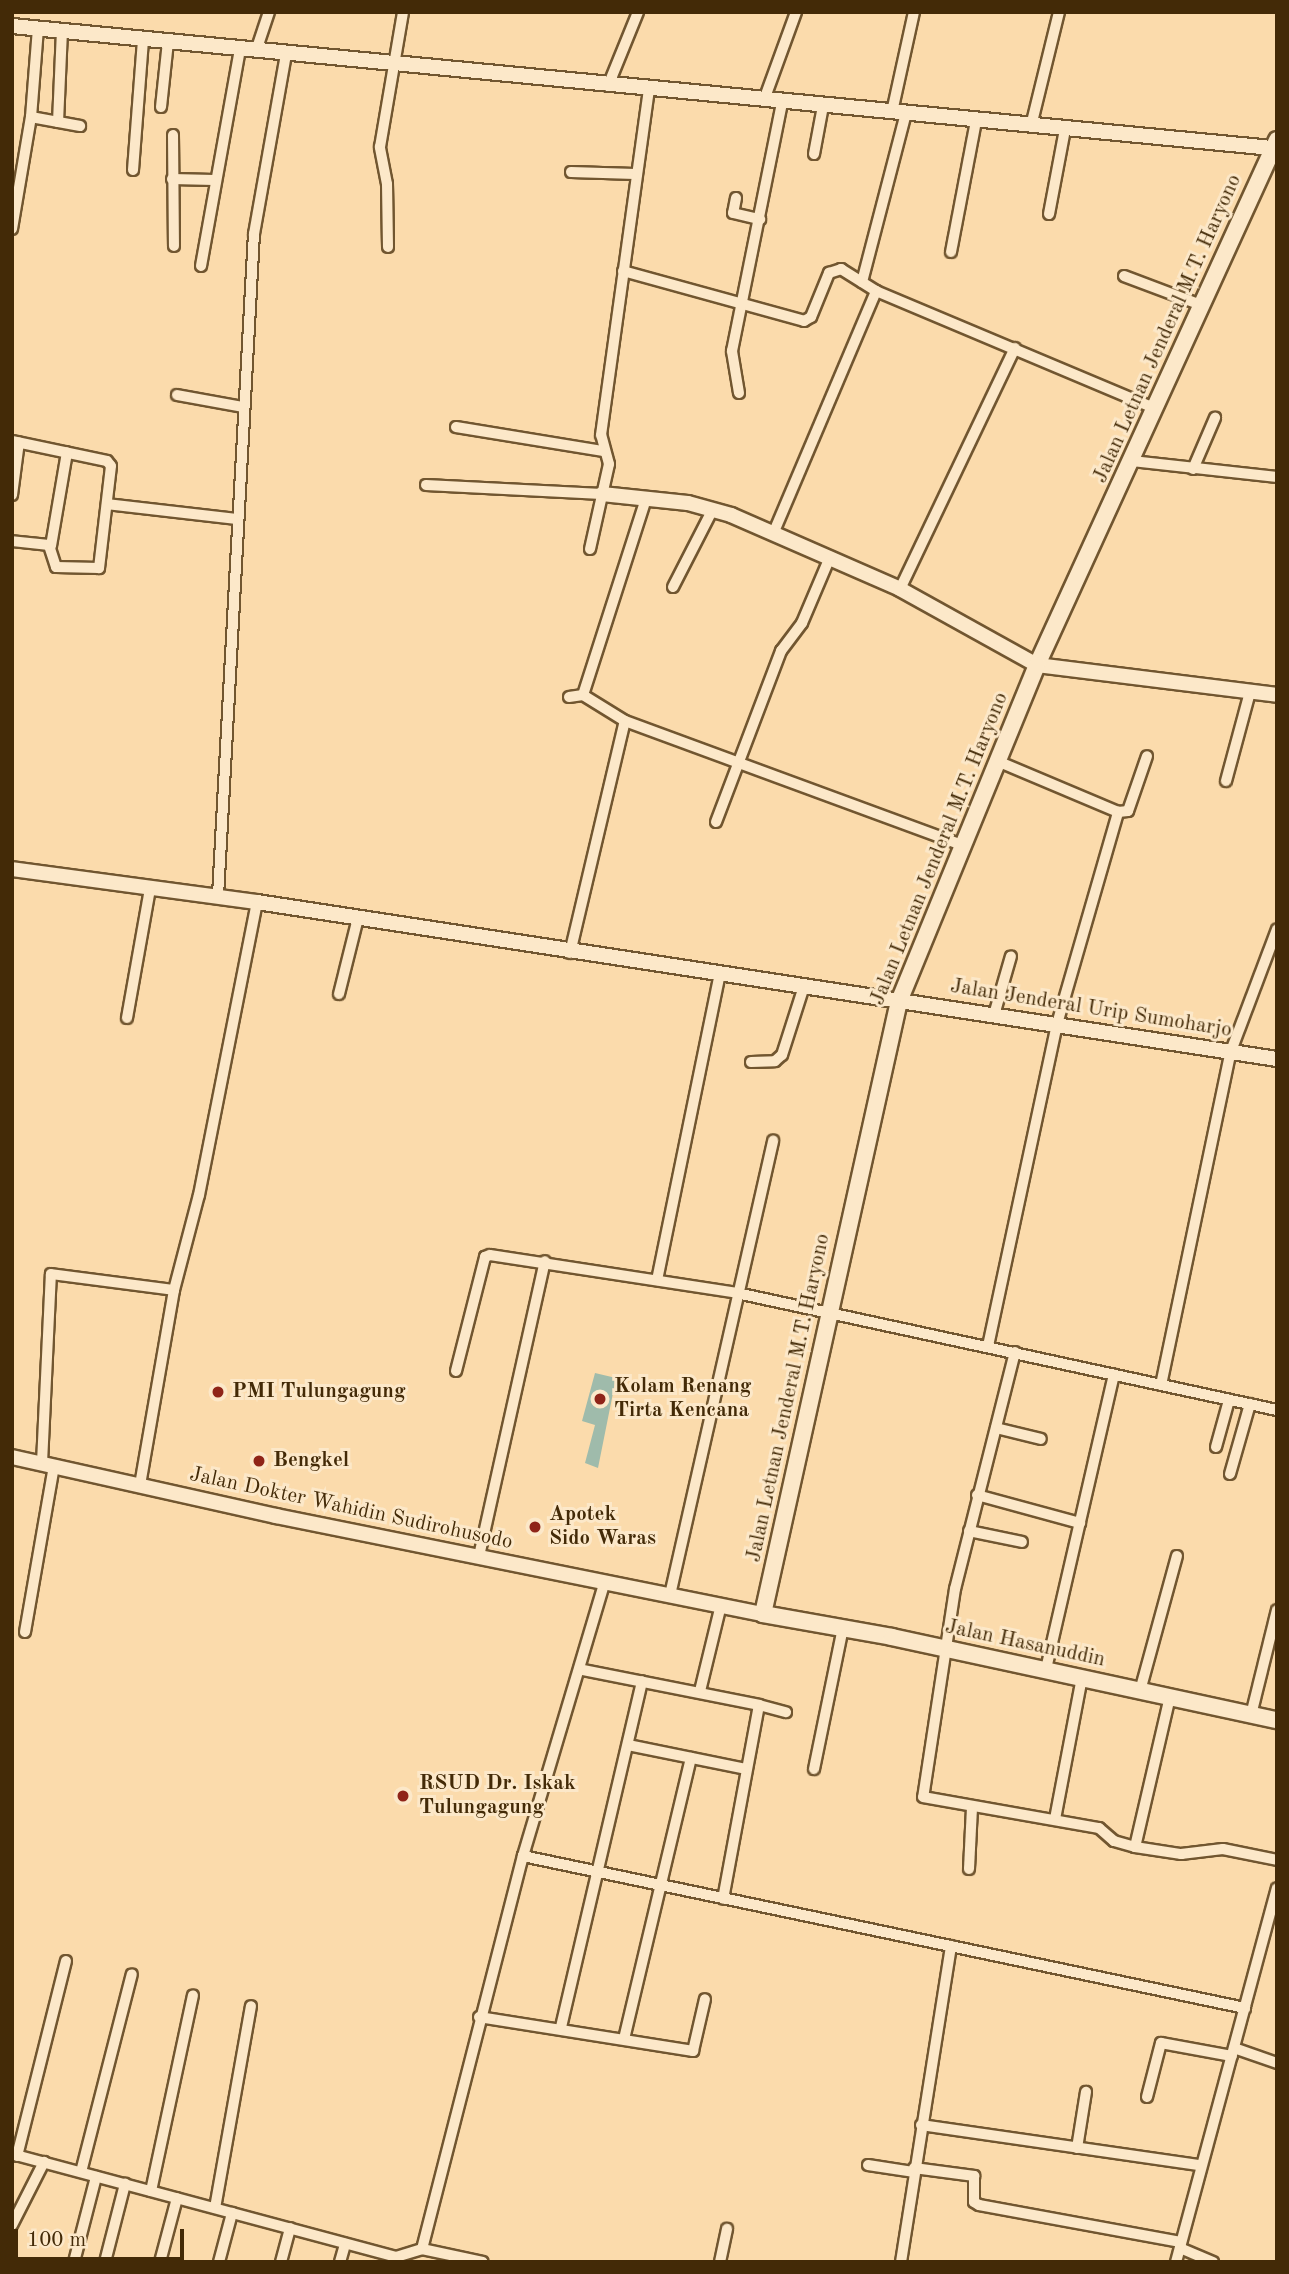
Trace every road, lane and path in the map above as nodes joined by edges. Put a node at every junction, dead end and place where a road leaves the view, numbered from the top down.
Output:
1 (269, 12) edge
2 (403, 12) edge
3 (638, 12) edge
4 (796, 12) edge
5 (914, 12) edge
6 (1059, 12) edge
7 (12, 26) edge
8 (38, 29) junction
9 (62, 31) junction
10 (143, 39) junction
11 (168, 42) junction
12 (240, 49) junction
13 (256, 51) junction
14 (286, 54) junction
15 (395, 64) junction
16 (608, 86) junction
17 (649, 90) junction
18 (764, 100) junction
19 (782, 102) junction
20 (823, 106) junction
21 (161, 107) dead end
22 (899, 113) junction
23 (31, 117) junction
24 (976, 121) junction
25 (58, 122) junction
26 (80, 125) dead end
27 (1031, 126) junction
28 (1065, 129) junction
29 (173, 135) dead end
30 (1276, 145) edge
31 (814, 155) dead end
32 (133, 170) dead end
33 (571, 172) dead end
34 (635, 174) junction
35 (172, 180) junction
36 (214, 180) junction
37 (736, 198) dead end
38 (1049, 214) dead end
39 (760, 219) junction
40 (12, 229) edge
41 (174, 246) dead end
42 (388, 247) dead end
43 (951, 251) dead end
44 (201, 266) dead end
45 (623, 271) junction
46 (1124, 276) dead end
47 (862, 282) junction
48 (876, 290) junction
49 (745, 303) junction
50 (1201, 305) junction
51 (1015, 348) junction
52 (738, 393) dead end
53 (177, 394) dead end
54 (243, 407) junction
55 (1154, 408) junction
56 (1215, 418) dead end
57 (456, 427) dead end
58 (16, 441) edge
59 (602, 450) junction
60 (67, 452) junction
61 (1132, 461) junction
62 (1193, 469) junction
63 (1277, 477) edge
64 (426, 485) dead end
65 (12, 495) edge
66 (602, 495) junction
67 (646, 499) junction
68 (107, 504) junction
69 (713, 509) junction
70 (236, 519) junction
71 (773, 534) junction
72 (12, 541) edge
73 (51, 546) junction
74 (590, 550) dead end
75 (830, 557) junction
76 (673, 587) dead end
77 (901, 589) junction
78 (1037, 665) junction
79 (1250, 692) junction
80 (583, 695) junction
81 (1277, 695) edge
82 (569, 697) dead end
83 (625, 721) junction
84 (1147, 756) dead end
85 (997, 761) junction
86 (736, 763) junction
87 (1226, 781) dead end
88 (1118, 812) junction
89 (716, 822) dead end
90 (965, 846) junction
91 (12, 869) edge
92 (150, 889) junction
93 (218, 896) junction
94 (257, 902) junction
95 (358, 918) junction
96 (1277, 929) edge
97 (570, 953) junction
98 (1011, 956) dead end
99 (720, 974) junction
100 (804, 986) junction
101 (339, 994) dead end
102 (899, 1001) junction
103 (994, 1015) junction
104 (127, 1018) dead end
105 (1057, 1024) junction
106 (1231, 1051) junction
107 (1277, 1059) edge
108 (751, 1062) dead end
109 (774, 1140) dead end
110 (545, 1261) junction
111 (657, 1280) junction
112 (174, 1290) junction
113 (737, 1293) junction
114 (830, 1314) junction
115 (988, 1346) junction
116 (1015, 1352) junction
117 (456, 1371) dead end
118 (1114, 1374) junction
119 (1161, 1385) junction
120 (1230, 1400) junction
121 (1250, 1404) junction
122 (1277, 1410) edge
123 (996, 1428) junction
124 (1041, 1439) dead end
125 (1216, 1447) dead end
126 (12, 1457) edge
127 (48, 1465) junction
128 (1230, 1474) dead end
129 (141, 1485) junction
130 (977, 1495) junction
131 (1080, 1524) junction
132 (968, 1531) junction
133 (1022, 1542) dead end
134 (479, 1556) junction
135 (1177, 1556) dead end
136 (604, 1584) junction
137 (670, 1595) junction
138 (721, 1605) junction
139 (1277, 1610) edge
140 (763, 1614) junction
141 (843, 1628) junction
142 (25, 1632) dead end
143 (947, 1649) junction
144 (1046, 1669) junction
145 (583, 1670) dead end
146 (1082, 1678) junction
147 (642, 1681) junction
148 (700, 1691) junction
149 (1140, 1691) junction
150 (1170, 1697) junction
151 (759, 1705) junction
152 (786, 1712) dead end
153 (1251, 1715) junction
154 (1277, 1720) edge
155 (628, 1745) junction
156 (691, 1758) junction
157 (746, 1769) junction
158 (814, 1769) dead end
159 (972, 1807) junction
160 (1055, 1819) junction
161 (1135, 1847) junction
162 (523, 1856) junction
163 (1277, 1860) edge
164 (969, 1869) dead end
165 (596, 1872) junction
166 (664, 1886) junction
167 (1277, 1888) edge
168 (723, 1899) junction
169 (951, 1946) junction
170 (66, 1961) dead end
171 (132, 1974) dead end
172 (193, 1995) dead end
173 (705, 1999) dead end
174 (250, 2006) dead end
175 (1245, 2008) junction
176 (479, 2017) junction
177 (561, 2027) junction
178 (624, 2039) junction
179 (1233, 2052) junction
180 (1277, 2063) edge
181 (1086, 2092) dead end
182 (1147, 2097) dead end
183 (921, 2125) junction
184 (1077, 2148) junction
185 (15, 2155) edge
186 (44, 2162) junction
187 (868, 2165) dead end
188 (1200, 2165) junction
189 (914, 2170) junction
190 (80, 2172) junction
191 (96, 2177) junction
192 (125, 2185) junction
193 (151, 2191) junction
194 (177, 2198) junction
195 (215, 2208) junction
196 (232, 2213) junction
197 (12, 2225) edge
198 (290, 2228) junction
199 (727, 2229) dead end
200 (345, 2244) junction
201 (1180, 2245) junction
202 (422, 2249) junction
203 (395, 2259) edge
204 (455, 2259) edge
205 (74, 2262) edge
206 (105, 2262) edge
207 (160, 2262) edge
208 (219, 2262) edge
209 (281, 2262) edge
210 (340, 2262) edge
211 (483, 2262) edge
212 (720, 2262) edge
213 (901, 2262) edge
214 (1176, 2262) edge
215 (1213, 2262) edge

1 - 13 street
2 - 15 street
3 - 16 street
4 - 18 street
5 - 22 street
6 - 27 street
7 - 8 street
8 - 9 street
8 - 23 street
9 - 10 street
9 - 25 street
10 - 11 street
10 - 32 street
11 - 12 street
11 - 21 street
12 - 13 street
12 - 36 street
13 - 14 street
14 - 15 street
14 - 54 street
15 - 16 street
15 - 42 street
16 - 17 street
17 - 18 street
17 - 34 street
18 - 19 street
19 - 20 street
19 - 39 street
20 - 22 street
20 - 31 street
22 - 24 street
22 - 47 street
23 - 25 street
23 - 40 street
24 - 27 street
24 - 43 street
25 - 26 street
27 - 28 street
28 - 30 street
28 - 38 street
29 - 35 street
30 - 50 main road, Jalan Letnan Jenderal M.T. Haryono
33 - 34 street
34 - 45 street
35 - 36 street
35 - 41 street
36 - 44 street
37 - 39 street
39 - 49 street
45 - 49 street
45 - 59 street
46 - 50 street
47 - 48 street
47 - 49 street
48 - 51 street
48 - 71 street
49 - 52 street
50 - 55 main road, Jalan Letnan Jenderal M.T. Haryono
51 - 55 street
51 - 77 street
53 - 54 street
54 - 70 street
55 - 61 main road, Jalan Letnan Jenderal M.T. Haryono
56 - 62 street
57 - 59 street
58 - 60 street
58 - 65 street
59 - 66 street
60 - 68 street
60 - 73 street
61 - 62 street
61 - 78 main road, Jalan Letnan Jenderal M.T. Haryono
62 - 63 street
64 - 66 street
66 - 67 street
66 - 74 street
67 - 69 street
67 - 80 street
68 - 70 street
68 - 73 street
69 - 71 street
69 - 76 street
70 - 93 street
71 - 75 street
72 - 73 street
75 - 77 street
75 - 86 street
77 - 78 street
78 - 79 street
78 - 85 main road, Jalan Letnan Jenderal M.T. Haryono
79 - 81 street
79 - 87 street
80 - 82 street
80 - 83 street
83 - 86 street
83 - 97 street
84 - 88 street
85 - 88 street
85 - 90 main road, Jalan Letnan Jenderal M.T. Haryono
86 - 89 street
86 - 90 street
88 - 105 street
90 - 102 main road, Jalan Letnan Jenderal M.T. Haryono
91 - 92 street, Jalan Jenderal Urip Sumoharjo
92 - 93 street, Jalan Jenderal Urip Sumoharjo
92 - 104 street
93 - 94 street, Jalan Jenderal Urip Sumoharjo
94 - 95 street, Jalan Jenderal Urip Sumoharjo
94 - 112 street
95 - 97 street, Jalan Jenderal Urip Sumoharjo
95 - 101 street
96 - 106 street
97 - 99 street, Jalan Jenderal Urip Sumoharjo
98 - 103 street
99 - 100 street, Jalan Jenderal Urip Sumoharjo
99 - 111 street
100 - 102 street, Jalan Jenderal Urip Sumoharjo
100 - 108 street
102 - 103 street, Jalan Jenderal Urip Sumoharjo
102 - 114 main road, Jalan Letnan Jenderal M.T. Haryono
103 - 105 street, Jalan Jenderal Urip Sumoharjo
105 - 106 street, Jalan Jenderal Urip Sumoharjo
105 - 115 street
106 - 107 street, Jalan Jenderal Urip Sumoharjo
106 - 119 street
109 - 113 street
110 - 111 street
110 - 117 street
110 - 134 street
111 - 113 street
112 - 127 street
112 - 129 street
113 - 114 street
113 - 137 street
114 - 115 street
114 - 140 main road, Jalan Letnan Jenderal M.T. Haryono
115 - 116 street
116 - 118 street
116 - 123 street
118 - 119 street
118 - 131 street
119 - 120 street
120 - 121 street
120 - 125 street
121 - 122 street
121 - 128 street
123 - 124 street
123 - 130 street
126 - 127 street, Jalan Dokter Wahidin Sudirohusodo
127 - 129 street, Jalan Dokter Wahidin Sudirohusodo
127 - 142 street
129 - 134 street, Jalan Dokter Wahidin Sudirohusodo
130 - 131 street
130 - 132 street
131 - 144 street
132 - 133 street
132 - 143 street
134 - 136 street, Jalan Dokter Wahidin Sudirohusodo
135 - 149 street
136 - 137 street, Jalan Dokter Wahidin Sudirohusodo
136 - 162 street
137 - 138 street, Jalan Dokter Wahidin Sudirohusodo
138 - 140 street, Jalan Dokter Wahidin Sudirohusodo
138 - 148 street
139 - 153 street
140 - 141 main road, Jalan Hasanuddin
141 - 143 main road, Jalan Hasanuddin
141 - 158 street
143 - 144 main road, Jalan Hasanuddin
143 - 159 street
144 - 146 main road, Jalan Hasanuddin
145 - 147 street
146 - 149 main road, Jalan Hasanuddin
146 - 160 street
147 - 148 street
147 - 155 street
148 - 151 street
149 - 150 main road, Jalan Hasanuddin
150 - 153 main road, Jalan Hasanuddin
150 - 161 street
151 - 152 street
151 - 157 street
153 - 154 main road, Jalan Hasanuddin
155 - 156 street
155 - 165 street
156 - 157 street
156 - 166 street
157 - 168 street
159 - 160 street
159 - 164 street
160 - 161 street
161 - 163 street
162 - 165 street
162 - 176 street
165 - 166 street
165 - 177 street
166 - 168 street
166 - 178 street
167 - 175 street
168 - 169 street
169 - 175 street
169 - 183 street
170 - 185 street
171 - 190 street
172 - 193 street
173 - 178 street
174 - 195 street
175 - 179 street
176 - 177 street
176 - 202 street
177 - 178 street
179 - 180 street
179 - 182 street
179 - 188 street
181 - 184 street
183 - 184 street
183 - 189 street
184 - 188 street
185 - 186 street
186 - 190 street
186 - 197 street
187 - 189 street
188 - 201 street
189 - 201 street
189 - 213 street
190 - 191 street
191 - 192 street
191 - 205 street
192 - 193 street
192 - 206 street
193 - 194 street
194 - 195 street
194 - 207 street
195 - 196 street
196 - 198 street
196 - 208 street
198 - 200 street
198 - 209 street
199 - 212 street
200 - 203 street
200 - 210 street
201 - 214 street
201 - 215 street
202 - 203 street
202 - 204 street
204 - 211 street

